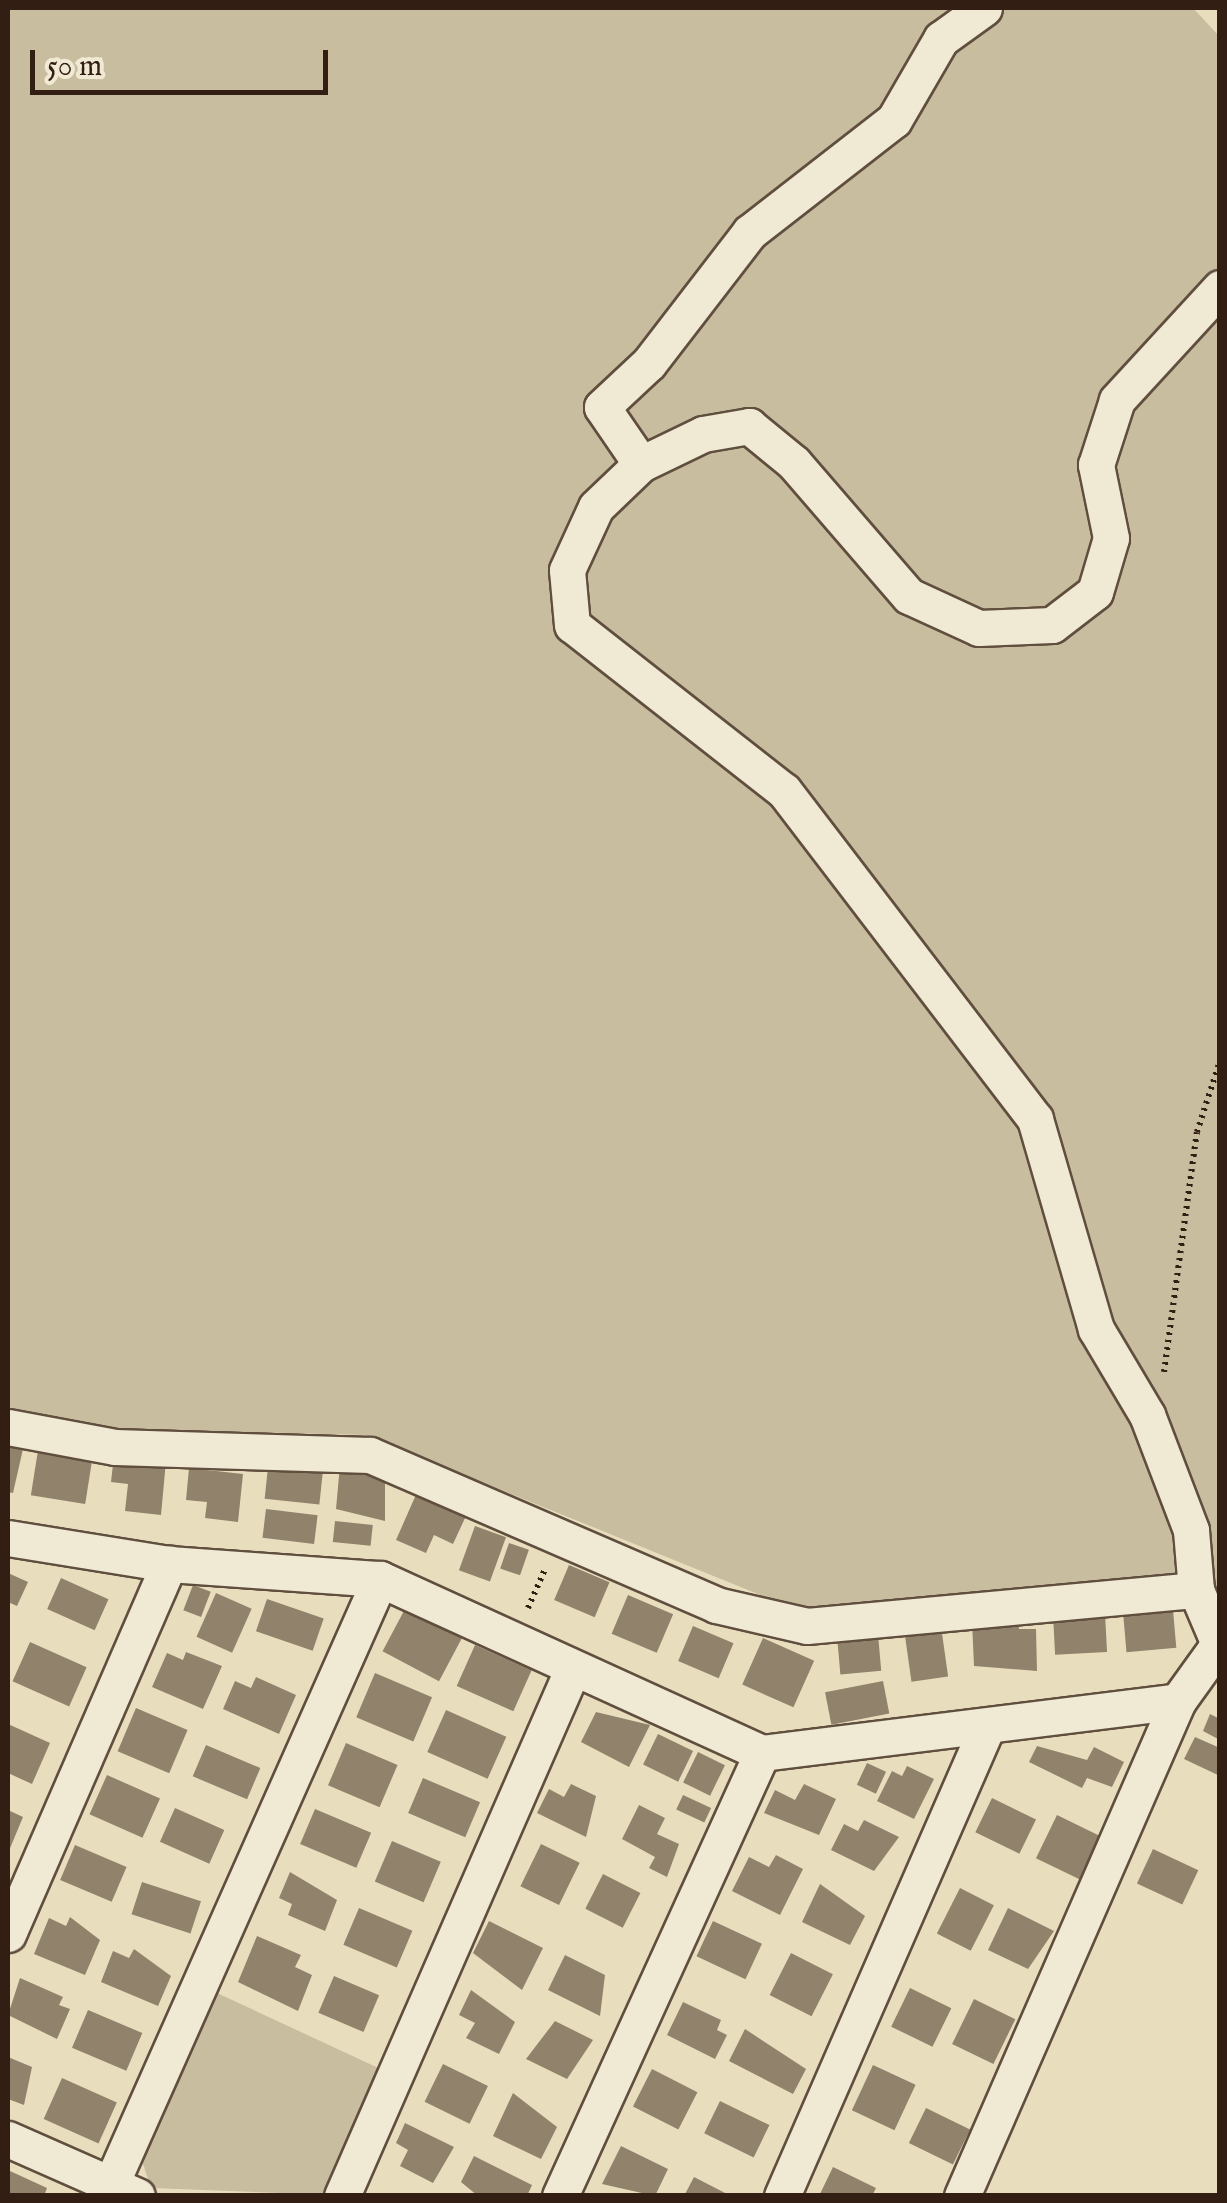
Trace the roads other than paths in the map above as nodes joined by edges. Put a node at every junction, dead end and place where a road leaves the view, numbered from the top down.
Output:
1 (984, 8) edge
2 (1220, 288) edge
3 (641, 464) junction
4 (8, 1426) edge
5 (8, 1538) edge
6 (170, 1564) junction
7 (380, 1579) junction
8 (1196, 1590) junction
9 (1219, 1644) edge
10 (572, 1668) junction
11 (1178, 1701) junction
12 (987, 1727) junction
13 (762, 1753) junction
14 (8, 1934) edge
15 (8, 2139) edge
16 (124, 2190) edge
17 (342, 2196) edge
18 (560, 2196) edge
19 (782, 2196) edge
20 (962, 2196) edge

1 - 3 street
2 - 3 street
3 - 8 street
4 - 8 street
5 - 6 street
6 - 7 street
6 - 14 street
7 - 10 street
7 - 16 street
8 - 9 street
9 - 11 street
10 - 13 street
10 - 17 street
11 - 12 street
11 - 20 street
12 - 13 street
12 - 19 street
13 - 18 street
15 - 16 street

